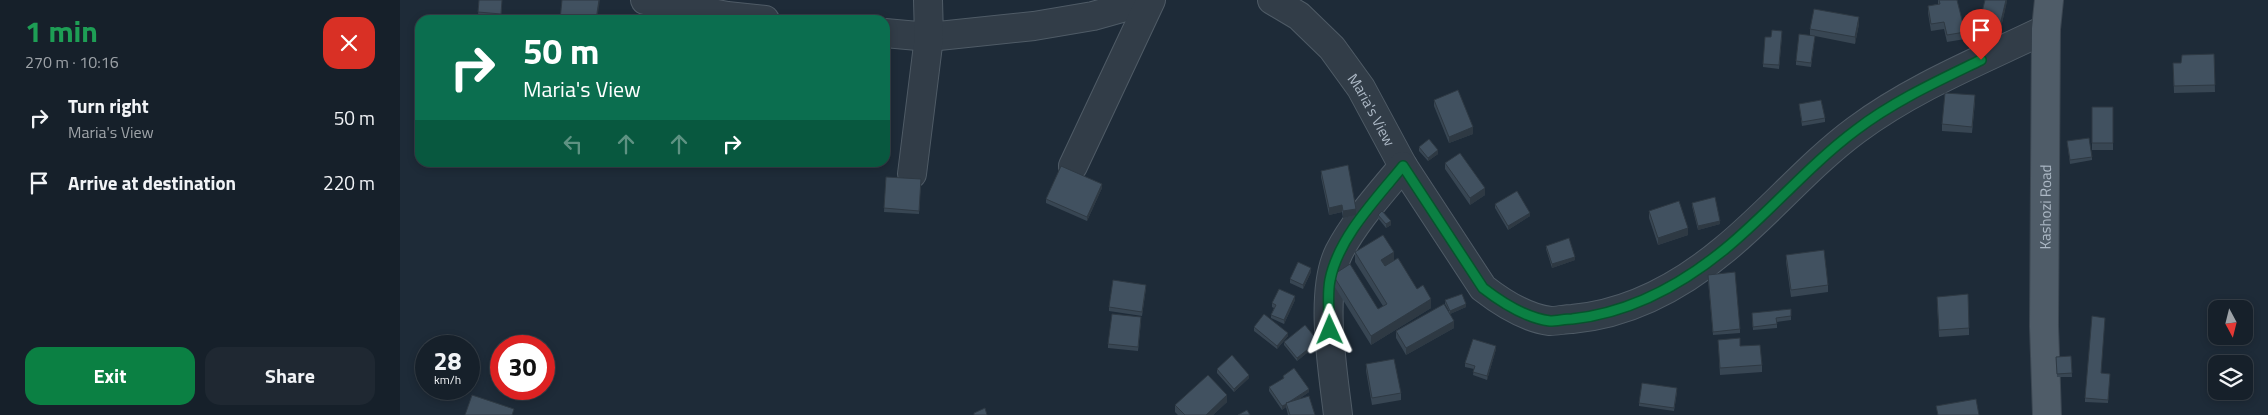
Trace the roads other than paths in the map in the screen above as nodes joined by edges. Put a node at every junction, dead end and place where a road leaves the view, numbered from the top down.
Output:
1 (645, 0) edge
2 (928, 0) edge
3 (1272, 0) edge
4 (2049, 0) edge
5 (722, 15) edge
6 (2046, 29) junction
7 (890, 33) edge
8 (929, 37) junction
9 (1073, 166) dead end
10 (1403, 166) junction
11 (912, 174) dead end
12 (1338, 415) edge
13 (2047, 415) edge

1 - 5 street
2 - 8 street
3 - 10 street, Maria's View
4 - 6 main road, Kashozi Road
6 - 10 street, Maria's View
6 - 13 main road, Kashozi Road
7 - 8 street
8 - 9 street
8 - 11 street
10 - 12 street

